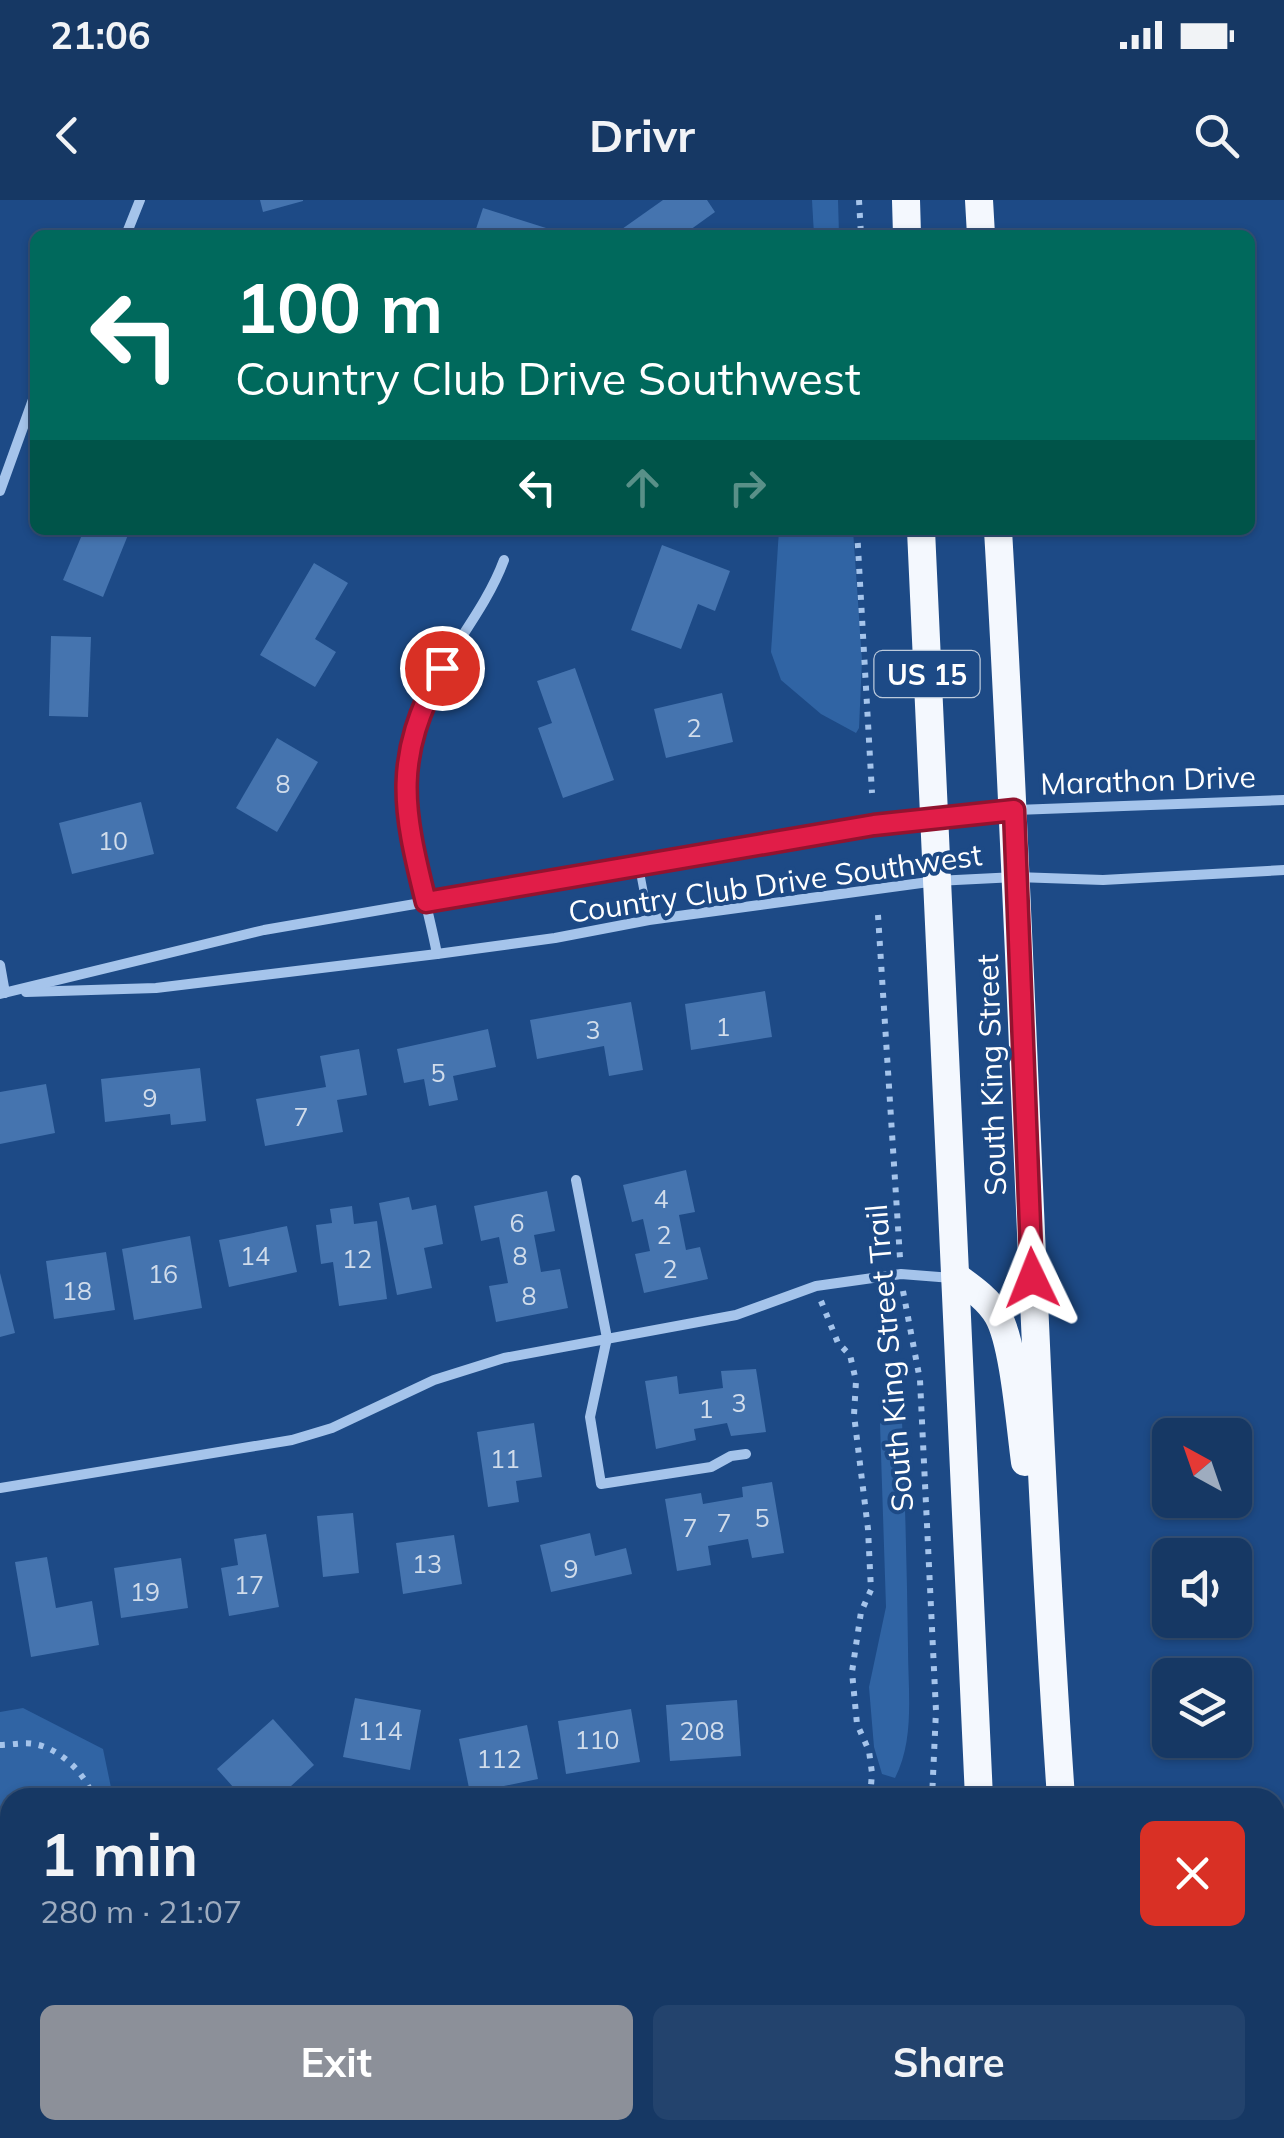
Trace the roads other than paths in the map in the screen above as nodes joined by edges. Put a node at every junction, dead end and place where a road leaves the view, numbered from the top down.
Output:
1 (140, 200) edge
2 (906, 200) edge
3 (979, 200) edge
4 (128, 230) edge
5 (907, 230) edge
6 (981, 230) edge
7 (30, 408) edge
8 (0, 491) edge
9 (921, 535) edge
10 (998, 535) edge
11 (504, 560) dead end
12 (1284, 800) edge
13 (1014, 810) junction
14 (934, 818) junction
15 (639, 867) junction
16 (1284, 870) edge
17 (1016, 877) junction
18 (936, 881) junction
19 (426, 902) junction
20 (649, 920) junction
21 (436, 954) junction
22 (0, 964) edge
23 (2, 993) edge
24 (576, 1180) dead end
25 (958, 1278) junction
26 (606, 1338) junction
27 (746, 1454) dead end
28 (0, 1488) edge
29 (1048, 1612) junction
30 (980, 1788) edge
31 (1060, 1788) edge

1 - 4 street
2 - 5 highway
3 - 6 highway
7 - 8 street
9 - 14 highway, South King Street / US 15
10 - 13 highway, South King Street / US 15
11 - 19 street
12 - 13 street, Marathon Drive
13 - 14 street, Country Club Drive Southwest
13 - 17 highway, South King Street / US 15
14 - 15 street, Country Club Drive Southwest
14 - 18 highway, South King Street / US 15
15 - 19 street, Country Club Drive Southwest
15 - 20 lane
16 - 17 street
17 - 18 street, Country Club Drive Southwest
17 - 29 highway, South King Street / US 15
18 - 20 street, Country Club Drive Southwest
18 - 25 highway, South King Street / US 15
19 - 21 street
19 - 23 street, Country Club Drive Southwest
20 - 21 street, Country Club Drive Southwest
21 - 23 street, Country Club Drive Southwest
22 - 23 street
24 - 26 street
25 - 26 street
25 - 29 highway
25 - 30 highway, South King Street / US 15
26 - 27 street
26 - 28 street
29 - 31 highway, South King Street / US 15

